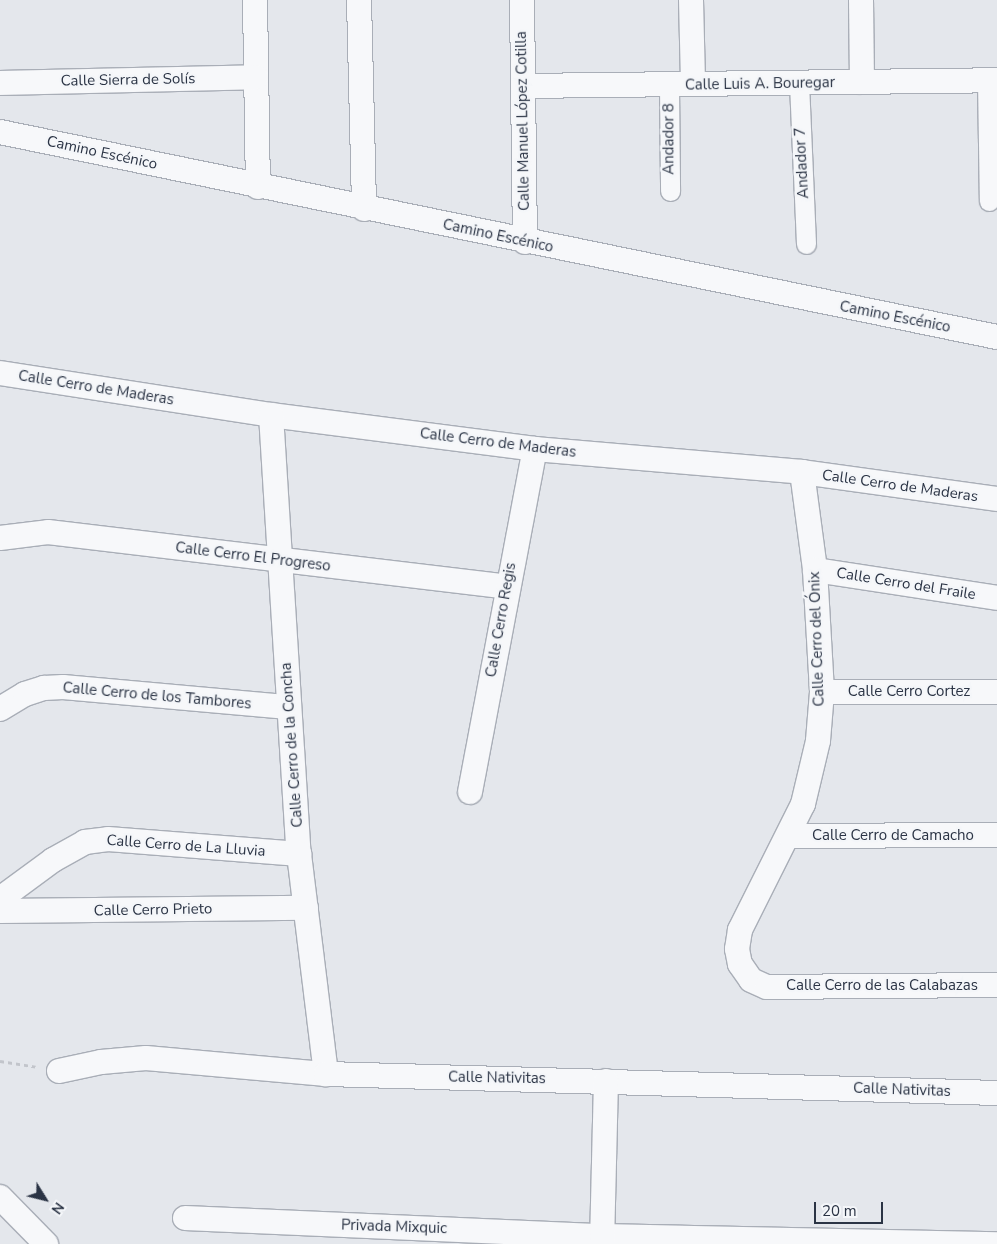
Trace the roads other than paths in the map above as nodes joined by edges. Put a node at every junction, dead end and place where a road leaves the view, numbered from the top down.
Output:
1 (255, 0) edge
2 (359, 0) edge
3 (522, 0) edge
4 (691, 0) edge
5 (861, 0) edge
6 (256, 78) junction
7 (992, 80) edge
8 (862, 82) junction
9 (0, 83) edge
10 (799, 83) junction
11 (693, 84) junction
12 (523, 86) junction
13 (669, 86) junction
14 (0, 114) edge
15 (10, 134) edge
16 (258, 187) junction
17 (670, 191) dead end
18 (989, 201) dead end
19 (364, 209) junction
20 (525, 242) junction
21 (806, 244) dead end
22 (997, 337) edge
23 (0, 373) edge
24 (271, 415) junction
25 (535, 448) junction
26 (802, 472) junction
27 (997, 499) edge
28 (0, 538) edge
29 (280, 560) junction
30 (815, 570) junction
31 (506, 587) junction
32 (997, 598) edge
33 (822, 692) junction
34 (997, 692) edge
35 (288, 706) junction
36 (0, 709) edge
37 (470, 792) dead end
38 (997, 835) edge
39 (790, 836) junction
40 (300, 854) junction
41 (0, 899) edge
42 (306, 908) junction
43 (0, 911) edge
44 (997, 985) edge
45 (767, 987) joint
46 (59, 1071) road end
47 (326, 1074) junction
48 (606, 1081) junction
49 (997, 1093) edge
50 (0, 1197) edge
51 (185, 1218) dead end
52 (602, 1240) edge
53 (46, 1244) edge
54 (997, 1244) edge

1 - 6 street
2 - 19 street
3 - 12 street, Calle Manuel López Cotilla
4 - 11 street
5 - 8 street
6 - 9 street, Calle Sierra de Solís
6 - 16 street
7 - 8 street, Calle Luis A. Bouregar
7 - 18 street
8 - 10 street, Calle Luis A. Bouregar
10 - 11 street, Calle Luis A. Bouregar
10 - 21 street, Andador 7
11 - 13 street, Calle Luis A. Bouregar
12 - 13 street, Calle Luis A. Bouregar
12 - 20 street, Calle Manuel López Cotilla
13 - 17 street, Andador 8
14 - 15 street
15 - 16 street, Camino Escénico
16 - 19 street, Camino Escénico
19 - 20 street, Camino Escénico
20 - 22 street, Camino Escénico
23 - 24 street, Calle Cerro de Maderas
24 - 25 street, Calle Cerro de Maderas
24 - 29 street, Calle Cerro de la Concha
25 - 26 street, Calle Cerro de Maderas
25 - 31 street, Calle Cerro Regis
26 - 27 street, Calle Cerro de Maderas
26 - 30 street, Calle Cerro del Ónix
28 - 29 street, Calle Cerro El Progreso
29 - 31 street, Calle Cerro El Progreso
29 - 35 street, Calle Cerro de la Concha
30 - 32 street, Calle Cerro del Fraile
30 - 33 street, Calle Cerro del Ónix
31 - 37 street, Calle Cerro Regis
33 - 34 street, Calle Cerro Cortez
33 - 39 street, Calle Cerro del Ónix
35 - 36 street, Calle Cerro de los Tambores
35 - 40 street, Calle Cerro de la Concha
38 - 39 street, Calle Cerro de Camacho
39 - 45 street, Calle Cerro del Ónix
40 - 41 street, Calle Cerro de La Lluvia
40 - 42 street, Calle Cerro de la Concha
42 - 43 street, Calle Cerro Prieto
42 - 47 street, Calle Cerro de la Concha
44 - 45 street, Calle Cerro de las Calabazas
46 - 47 street, Calle Nativitas
47 - 48 street, Calle Nativitas
48 - 49 street, Calle Nativitas
48 - 52 street
50 - 53 street
51 - 52 street, Privada Mixquic
52 - 54 street, Privada Mixquic

